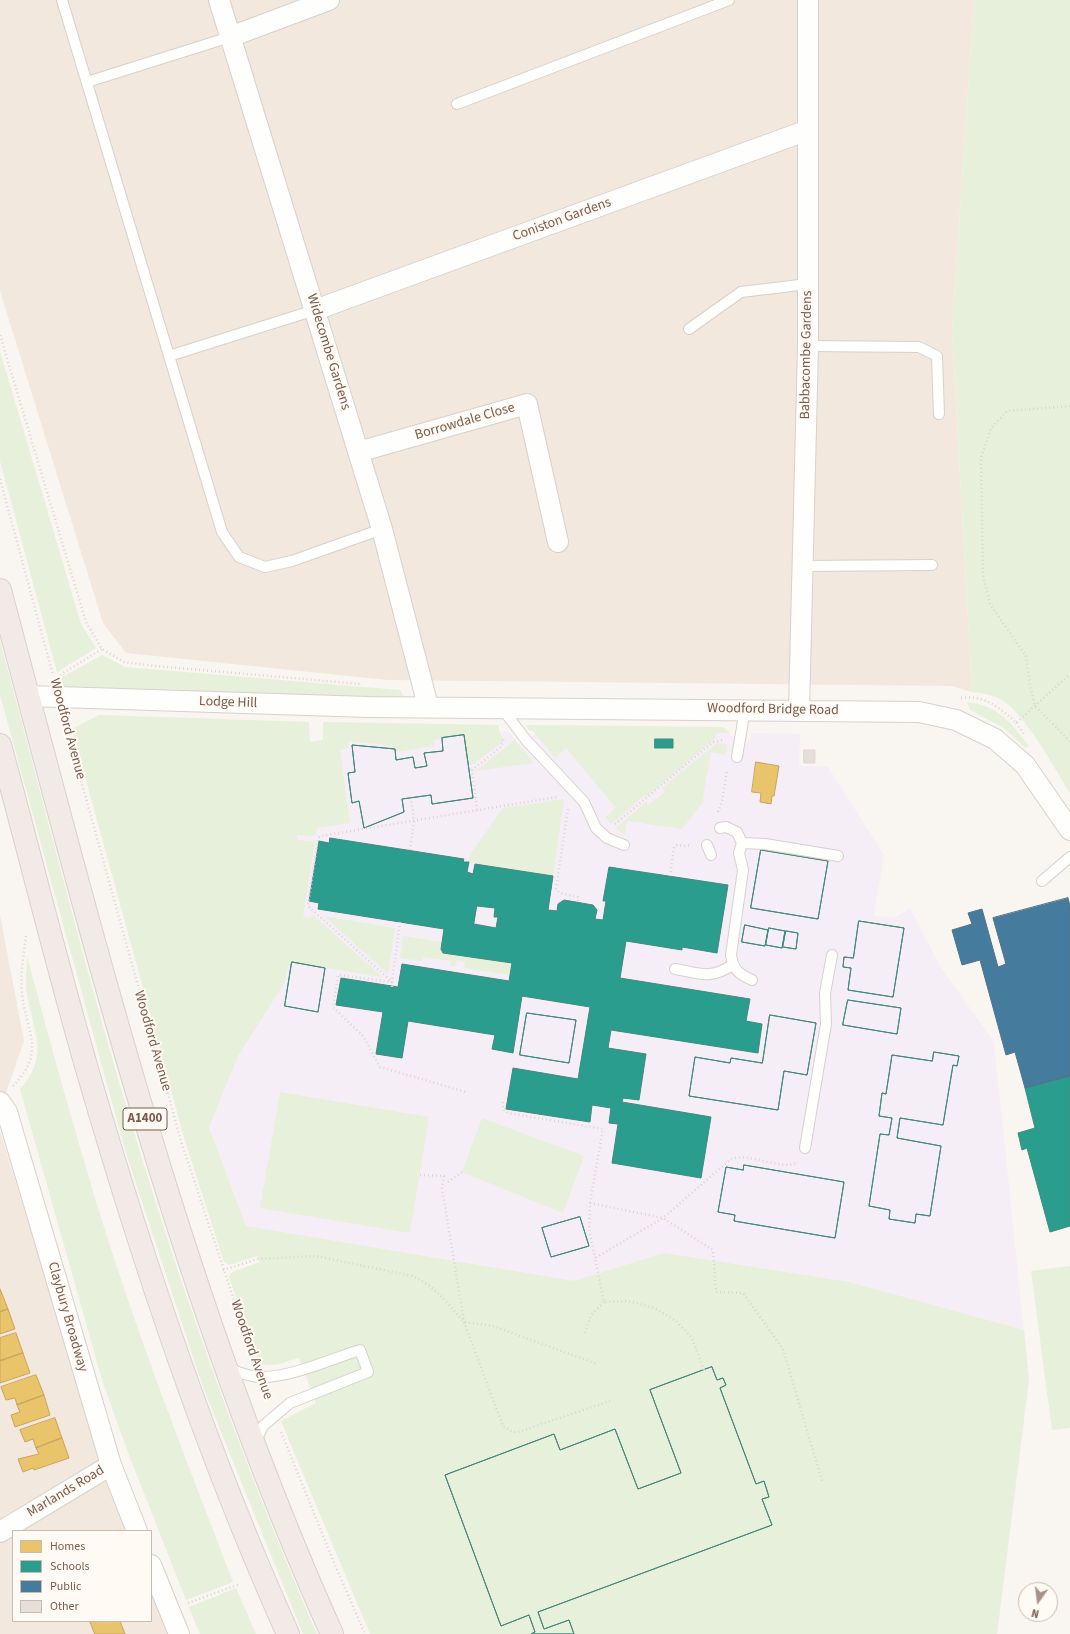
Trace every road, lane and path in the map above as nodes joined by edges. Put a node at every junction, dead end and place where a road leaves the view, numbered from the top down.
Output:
1 (62, 0) edge
2 (219, 0) edge
3 (329, 0) edge
4 (729, 0) edge
5 (808, 0) edge
6 (230, 37) junction
7 (87, 82) junction
8 (457, 104) dead end
9 (808, 130) junction
10 (808, 284) junction
11 (315, 310) junction
12 (689, 329) dead end
13 (0, 335) edge
14 (808, 346) junction
15 (169, 356) junction
16 (1070, 406) edge
17 (939, 414) dead end
18 (358, 452) junction
19 (0, 479) edge
20 (382, 529) junction
21 (558, 542) dead end
22 (932, 565) dead end
23 (804, 566) junction
24 (0, 590) edge
25 (102, 649) junction
26 (1070, 674) edge
27 (368, 684) dead end
28 (56, 688) junction
29 (28, 696) junction
30 (956, 700) dead end
31 (428, 706) junction
32 (1035, 706) junction
33 (745, 709) junction
34 (800, 710) junction
35 (507, 714) junction
36 (1070, 741) edge
37 (735, 742) junction
38 (0, 744) edge
39 (737, 757) dead end
40 (4, 774) edge
41 (562, 797) dead end
42 (411, 798) dead end
43 (477, 810) junction
44 (717, 814) dead end
45 (591, 816) junction
46 (414, 821) junction
47 (720, 828) dead end
48 (1070, 830) edge
49 (693, 843) dead end
50 (742, 843) junction
51 (624, 845) dead end
52 (707, 845) dead end
53 (410, 850) dead end
54 (711, 855) dead end
55 (838, 856) dead end
56 (1070, 857) edge
57 (670, 876) dead end
58 (1042, 881) dead end
59 (578, 902) dead end
60 (400, 922) dead end
61 (26, 930) dead end
62 (832, 955) dead end
63 (732, 965) junction
64 (675, 969) dead end
65 (752, 980) dead end
66 (392, 982) junction
67 (392, 986) dead end
68 (466, 1092) dead end
69 (5, 1096) edge
70 (503, 1102) dead end
71 (805, 1148) joint
72 (462, 1172) dead end
73 (420, 1175) dead end
74 (448, 1182) dead end
75 (590, 1203) junction
76 (663, 1218) junction
77 (595, 1258) junction
78 (223, 1270) junction
79 (604, 1302) junction
80 (464, 1322) junction
81 (585, 1333) dead end
82 (596, 1364) dead end
83 (225, 1367) junction
84 (704, 1370) dead end
85 (260, 1377) junction
86 (610, 1401) dead end
87 (274, 1415) junction
88 (254, 1444) junction
89 (111, 1465) junction
90 (824, 1481) dead end
91 (137, 1530) edge
92 (0, 1532) edge
93 (152, 1567) edge
94 (240, 1584) dead end
95 (209, 1595) dead end
96 (179, 1634) edge
97 (288, 1634) edge
98 (332, 1634) edge
99 (365, 1634) edge

1 - 7 lane
2 - 6 street, Widecombe Gardens
3 - 6 street
4 - 8 lane
5 - 9 street, Babbacombe Gardens
6 - 7 lane
6 - 11 street, Widecombe Gardens
7 - 15 lane
9 - 10 street, Babbacombe Gardens
9 - 11 street, Coniston Gardens
10 - 12 lane
10 - 14 street, Babbacombe Gardens
11 - 15 lane
11 - 18 street, Widecombe Gardens
13 - 25 path
14 - 17 lane
14 - 23 street, Babbacombe Gardens
15 - 20 lane
16 - 32 path
18 - 20 street, Widecombe Gardens
18 - 21 street, Borrowdale Close
19 - 28 path, Woodford Avenue
20 - 31 street, Widecombe Gardens
22 - 23 lane
23 - 34 street, Babbacombe Gardens
24 - 29 highway, Woodford Avenue / A1400
25 - 27 path
25 - 28 path
26 - 32 path
28 - 29 street, Lodge Hill
28 - 31 street, Lodge Hill
28 - 78 path, Woodford Avenue
29 - 83 highway, Woodford Avenue / A1400
30 - 32 path
31 - 35 street, Woodford Bridge Road
32 - 36 path
33 - 34 street, Woodford Bridge Road
33 - 35 street, Woodford Bridge Road
33 - 37 lane
34 - 48 street, Woodford Bridge Road
35 - 43 path
35 - 45 lane
37 - 39 lane
37 - 44 path
37 - 45 path
38 - 40 highway, A1400
40 - 97 highway, A1400
41 - 43 path
42 - 46 path
43 - 46 path
45 - 51 lane
45 - 59 path
46 - 53 path
46 - 66 path
47 - 50 lane
49 - 57 path
50 - 55 lane
50 - 63 lane
52 - 54 lane
56 - 58 lane
60 - 66 path
61 - 69 path
62 - 71 lane
63 - 64 lane
63 - 65 lane
66 - 67 path
66 - 68 path
69 - 89 street, Claybury Broadway
70 - 75 path
71 - 76 path
72 - 74 path
73 - 80 path
75 - 76 path
75 - 77 path
76 - 77 path
76 - 90 path
77 - 79 path
78 - 80 path
78 - 85 path, Woodford Avenue
79 - 81 path
79 - 84 path
80 - 82 path
80 - 86 path
83 - 85 lane
83 - 88 highway, Woodford Avenue / A1400
85 - 87 lane
87 - 88 lane
87 - 99 path, Woodford Avenue
88 - 98 highway, Woodford Avenue / A1400
89 - 91 street, Claybury Broadway
89 - 92 street, Marlands Road
93 - 96 street
94 - 95 path

